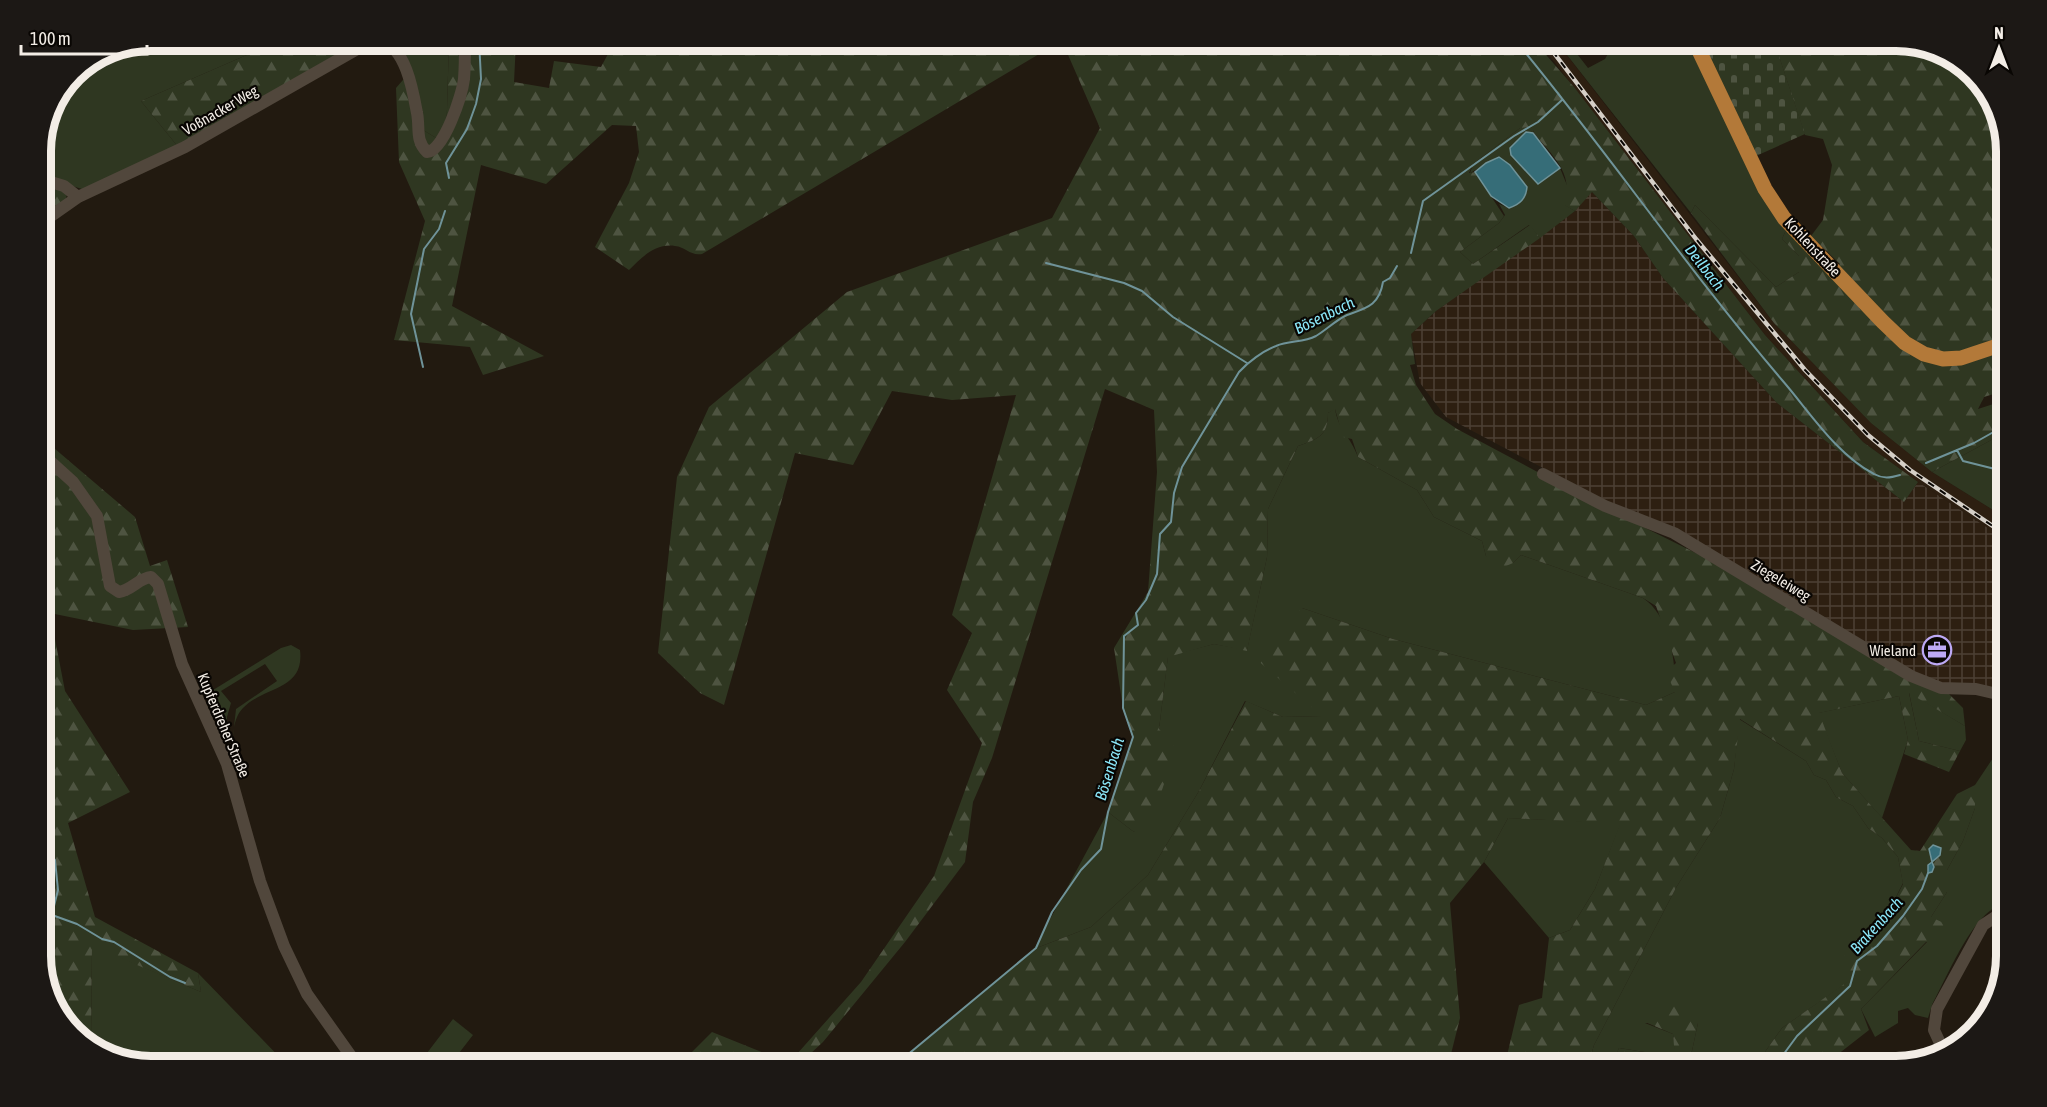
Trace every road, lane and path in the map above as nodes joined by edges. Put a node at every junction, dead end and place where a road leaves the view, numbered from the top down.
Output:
1 (354, 51) edge
2 (395, 51) edge
3 (465, 51) edge
4 (1699, 51) edge
5 (51, 182) edge
6 (78, 197) junction
7 (51, 216) edge
8 (1996, 346) edge
9 (51, 462) edge
10 (1543, 474) dead end
11 (1996, 694) edge
12 (1996, 917) edge
13 (1942, 1045) edge
14 (351, 1056) edge

1 - 6 street, Voßnacker Weg
2 - 3 street
4 - 8 main road, Kohlenstraße
5 - 6 street
6 - 7 street
9 - 14 street, Kupferdreher Straße
10 - 11 street, Ziegeleiweg
12 - 13 street

